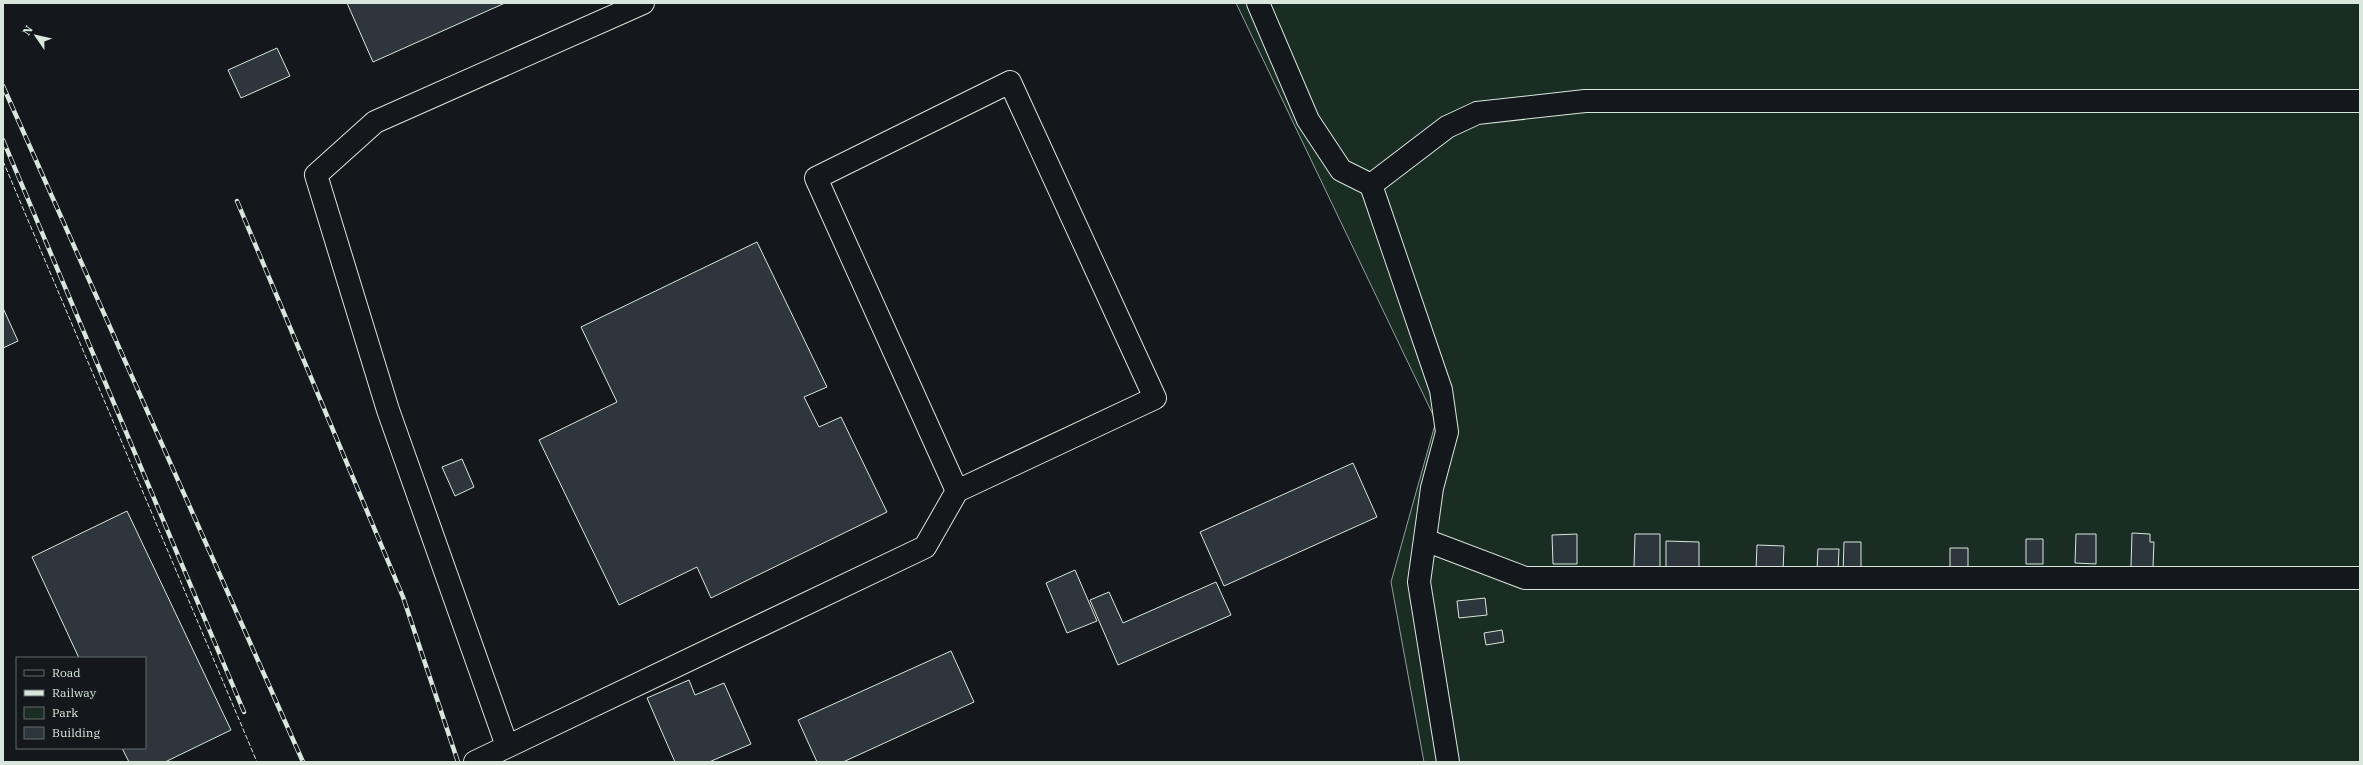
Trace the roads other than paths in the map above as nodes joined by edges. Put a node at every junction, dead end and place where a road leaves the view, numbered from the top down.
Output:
1 (643, 3) edge
2 (1258, 3) edge
3 (2360, 101) edge
4 (1370, 184) junction
5 (957, 491) junction
6 (1425, 540) junction
7 (2360, 578) edge
8 (507, 746) junction
9 (475, 762) edge
10 (1448, 762) edge

1 - 8 lane
2 - 4 lane
3 - 4 lane
4 - 6 lane
5 - 5 lane
5 - 8 lane
6 - 7 lane
6 - 10 lane
8 - 9 lane

